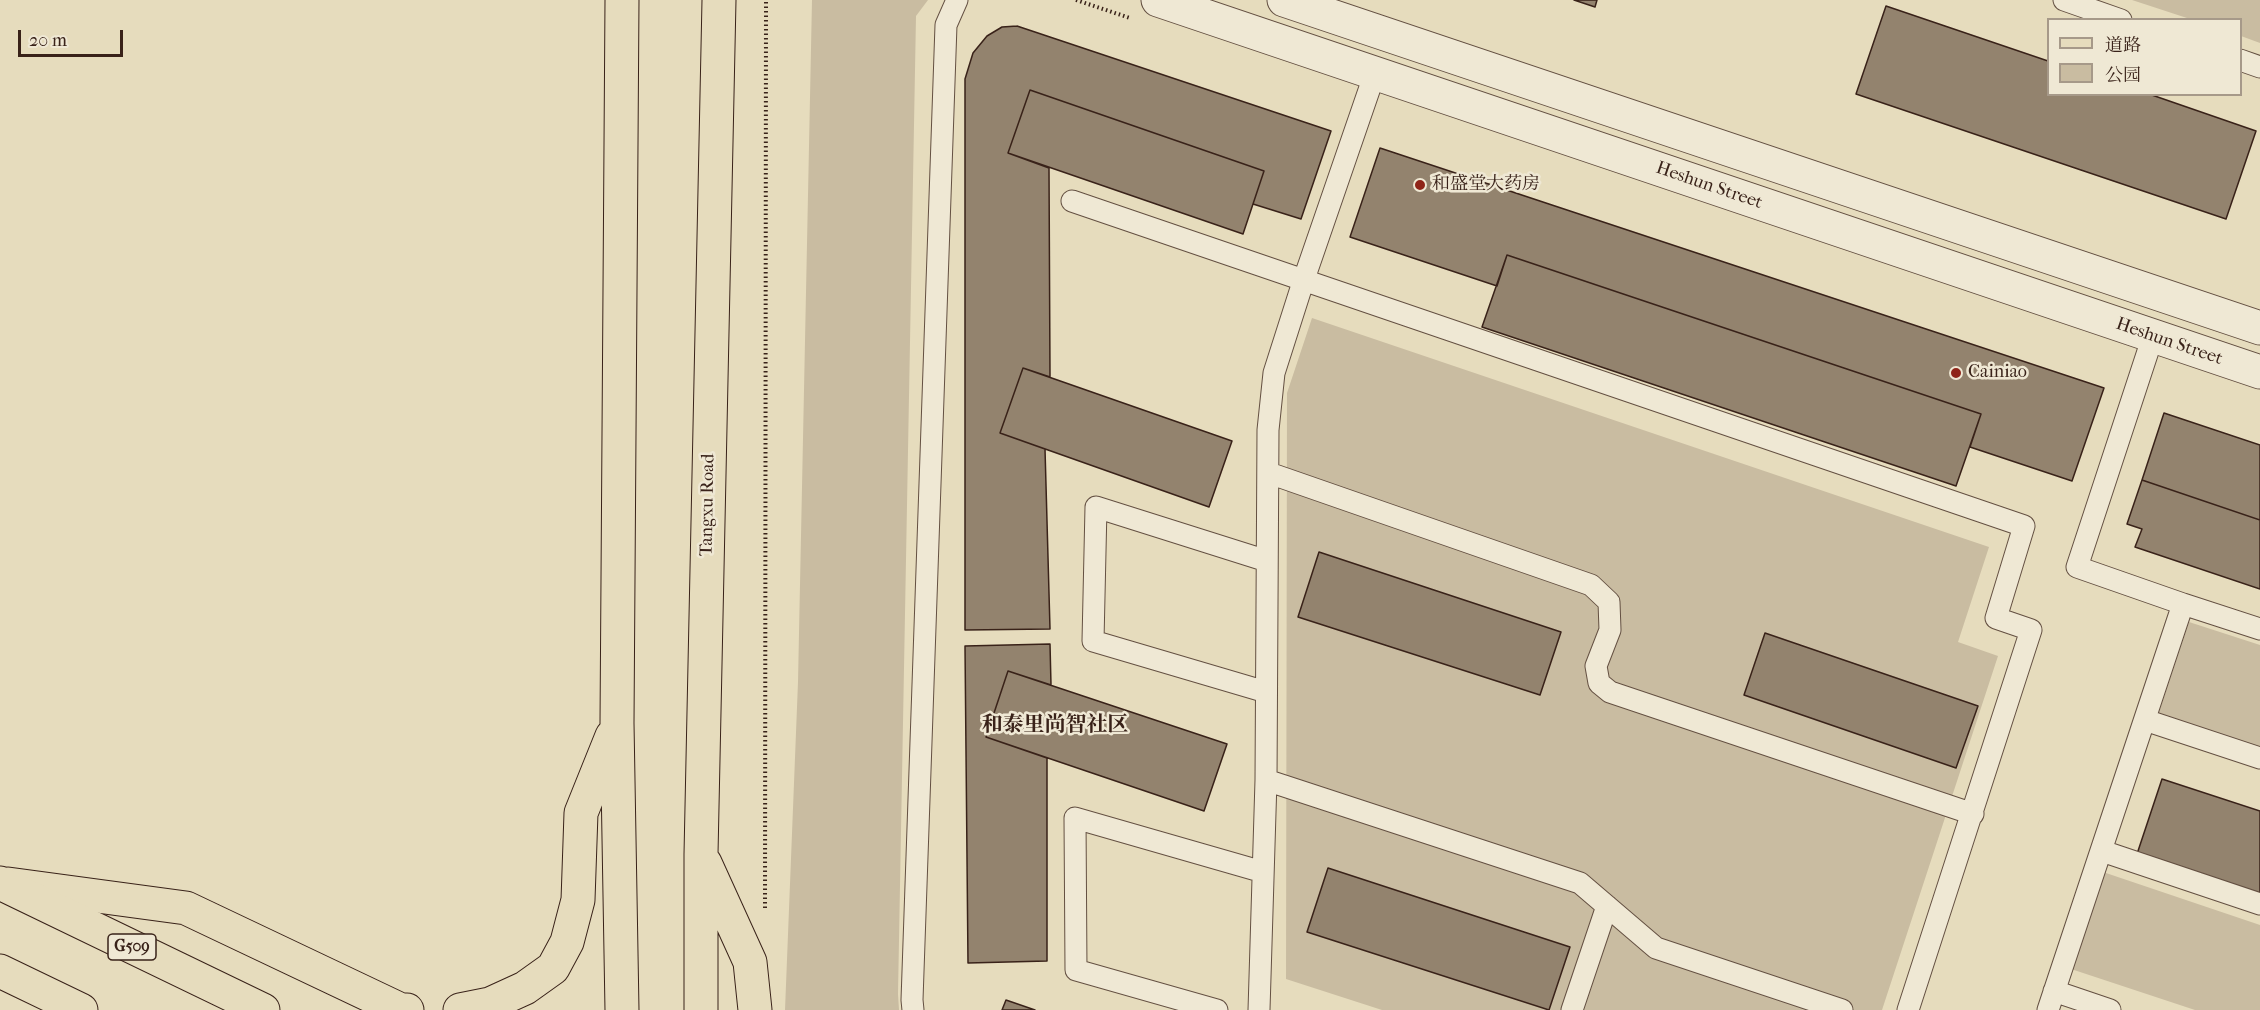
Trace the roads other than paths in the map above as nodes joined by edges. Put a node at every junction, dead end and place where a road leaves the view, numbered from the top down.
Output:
1 (622, 0) edge
2 (719, 0) edge
3 (957, 0) edge
4 (1158, 0) edge
5 (1284, 0) edge
6 (2064, 0) edge
7 (2115, 18) edge
8 (2242, 60) edge
9 (2260, 67) edge
10 (1375, 73) junction
11 (1072, 201) dead end
12 (1304, 279) junction
13 (2260, 328) edge
14 (2153, 336) junction
15 (2260, 372) edge
16 (1269, 474) junction
17 (1267, 561) junction
18 (2183, 604) junction
19 (2260, 629) edge
20 (1266, 692) junction
21 (2145, 720) junction
22 (617, 723) junction
23 (2260, 758) edge
24 (1266, 780) junction
25 (1973, 814) junction
26 (2102, 851) junction
27 (701, 854) junction
28 (1263, 872) junction
29 (0, 883) edge
30 (2260, 904) edge
31 (1607, 906) junction
32 (0, 971) edge
33 (2051, 1001) edge
34 (81, 1010) edge
35 (263, 1010) edge
36 (407, 1010) edge
37 (460, 1010) edge
38 (622, 1010) edge
39 (701, 1010) edge
40 (755, 1010) edge
41 (914, 1010) edge
42 (1217, 1010) edge
43 (1259, 1010) edge
44 (1572, 1010) edge
45 (1842, 1010) edge
46 (1908, 1010) edge
47 (2110, 1010) edge

1 - 22 main road
2 - 27 main road, Tangxu Road
3 - 41 lane
4 - 10 street, Heshun Street
5 - 13 street
6 - 7 lane
8 - 9 lane
10 - 12 lane
10 - 14 street, Heshun Street
11 - 12 lane
12 - 16 lane
12 - 25 lane
14 - 15 street, Heshun Street
14 - 18 lane
16 - 17 lane
16 - 25 lane
17 - 20 lane
17 - 20 lane
18 - 19 lane
18 - 21 lane
20 - 24 lane
21 - 23 lane
21 - 26 lane
22 - 37 main road
22 - 38 main road
24 - 28 lane
24 - 31 lane
25 - 46 lane
26 - 30 lane
26 - 33 lane
27 - 39 main road, Tangxu Road
27 - 40 main road
28 - 42 lane
28 - 43 lane
29 - 35 main road, G509
29 - 36 main road
31 - 44 lane
31 - 45 lane
32 - 34 main road
33 - 47 lane

